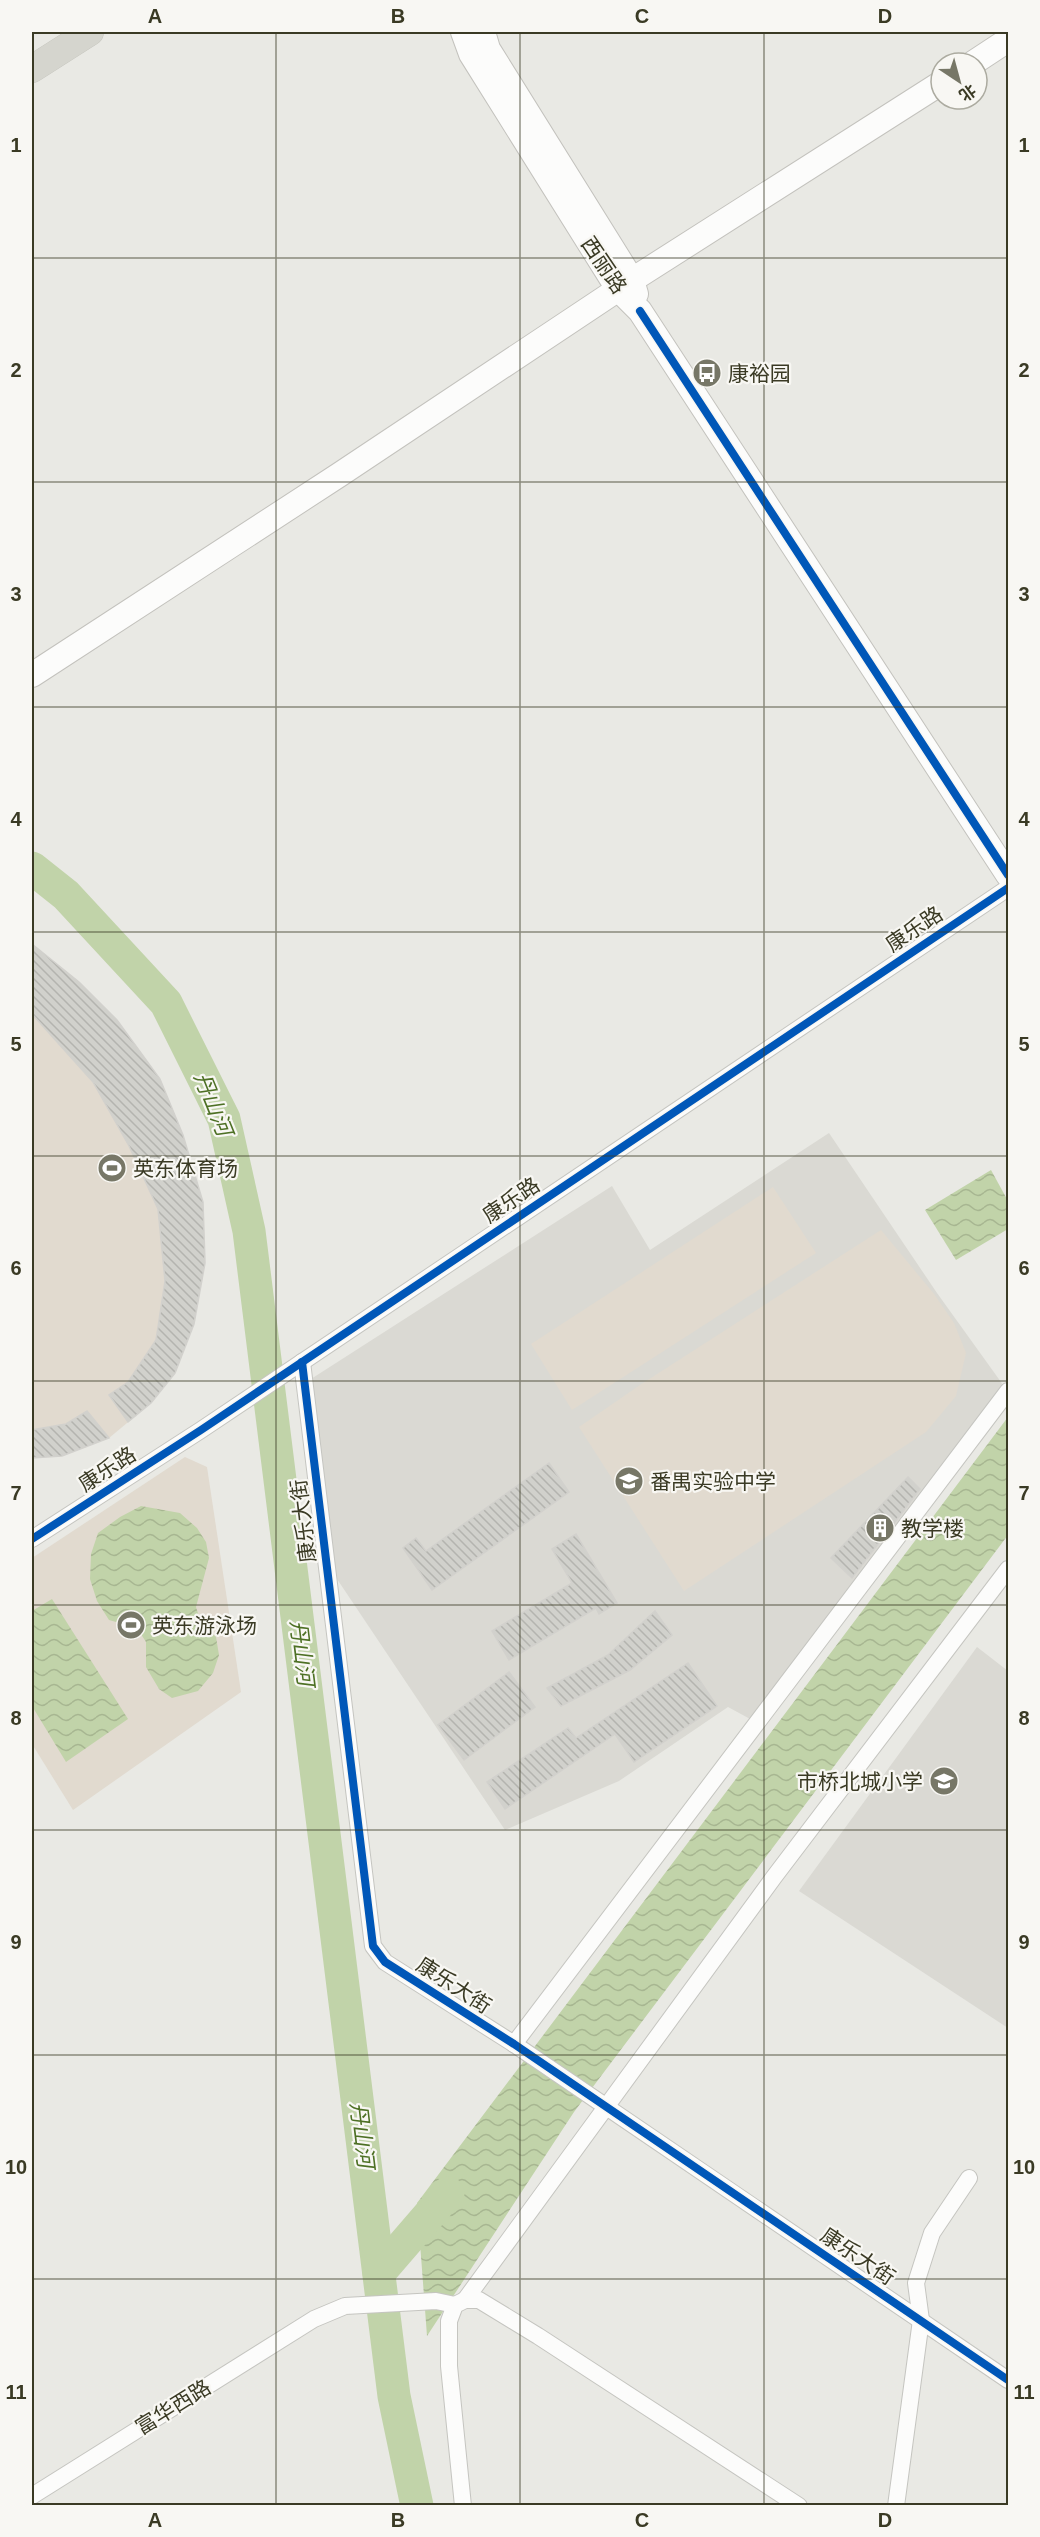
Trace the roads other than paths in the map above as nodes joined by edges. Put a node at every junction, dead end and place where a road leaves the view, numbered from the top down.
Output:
1 (90, 32) edge
2 (463, 32) edge
3 (483, 32) edge
4 (1008, 40) edge
5 (989, 52) edge
6 (32, 69) edge
7 (929, 91) edge
8 (625, 284) junction
9 (32, 675) edge
10 (1008, 875) edge
11 (1008, 888) edge
12 (302, 1362) junction
13 (1008, 1391) edge
14 (32, 1539) edge
15 (1008, 1569) edge
16 (514, 2044) junction
17 (599, 2103) junction
18 (969, 2178) dead end
19 (460, 2302) junction
20 (921, 2320) junction
21 (1008, 2380) edge
22 (32, 2496) edge
23 (464, 2505) edge
24 (799, 2505) edge
25 (896, 2505) edge

1 - 6 main road
2 - 8 street, 西丽路
3 - 8 street, 西丽路
4 - 5 street
7 - 8 street
8 - 9 street
8 - 10 street, 西丽路
11 - 12 street, 康乐路
12 - 14 street, 康乐路
12 - 16 street, 康乐大街
13 - 16 street
15 - 17 street
16 - 17 street, 康乐大街
17 - 19 street
17 - 20 street, 康乐大街
18 - 20 street
19 - 22 street, 富华西路
19 - 23 street
19 - 24 street, 富华西路
20 - 21 street, 康乐大街
20 - 25 street

